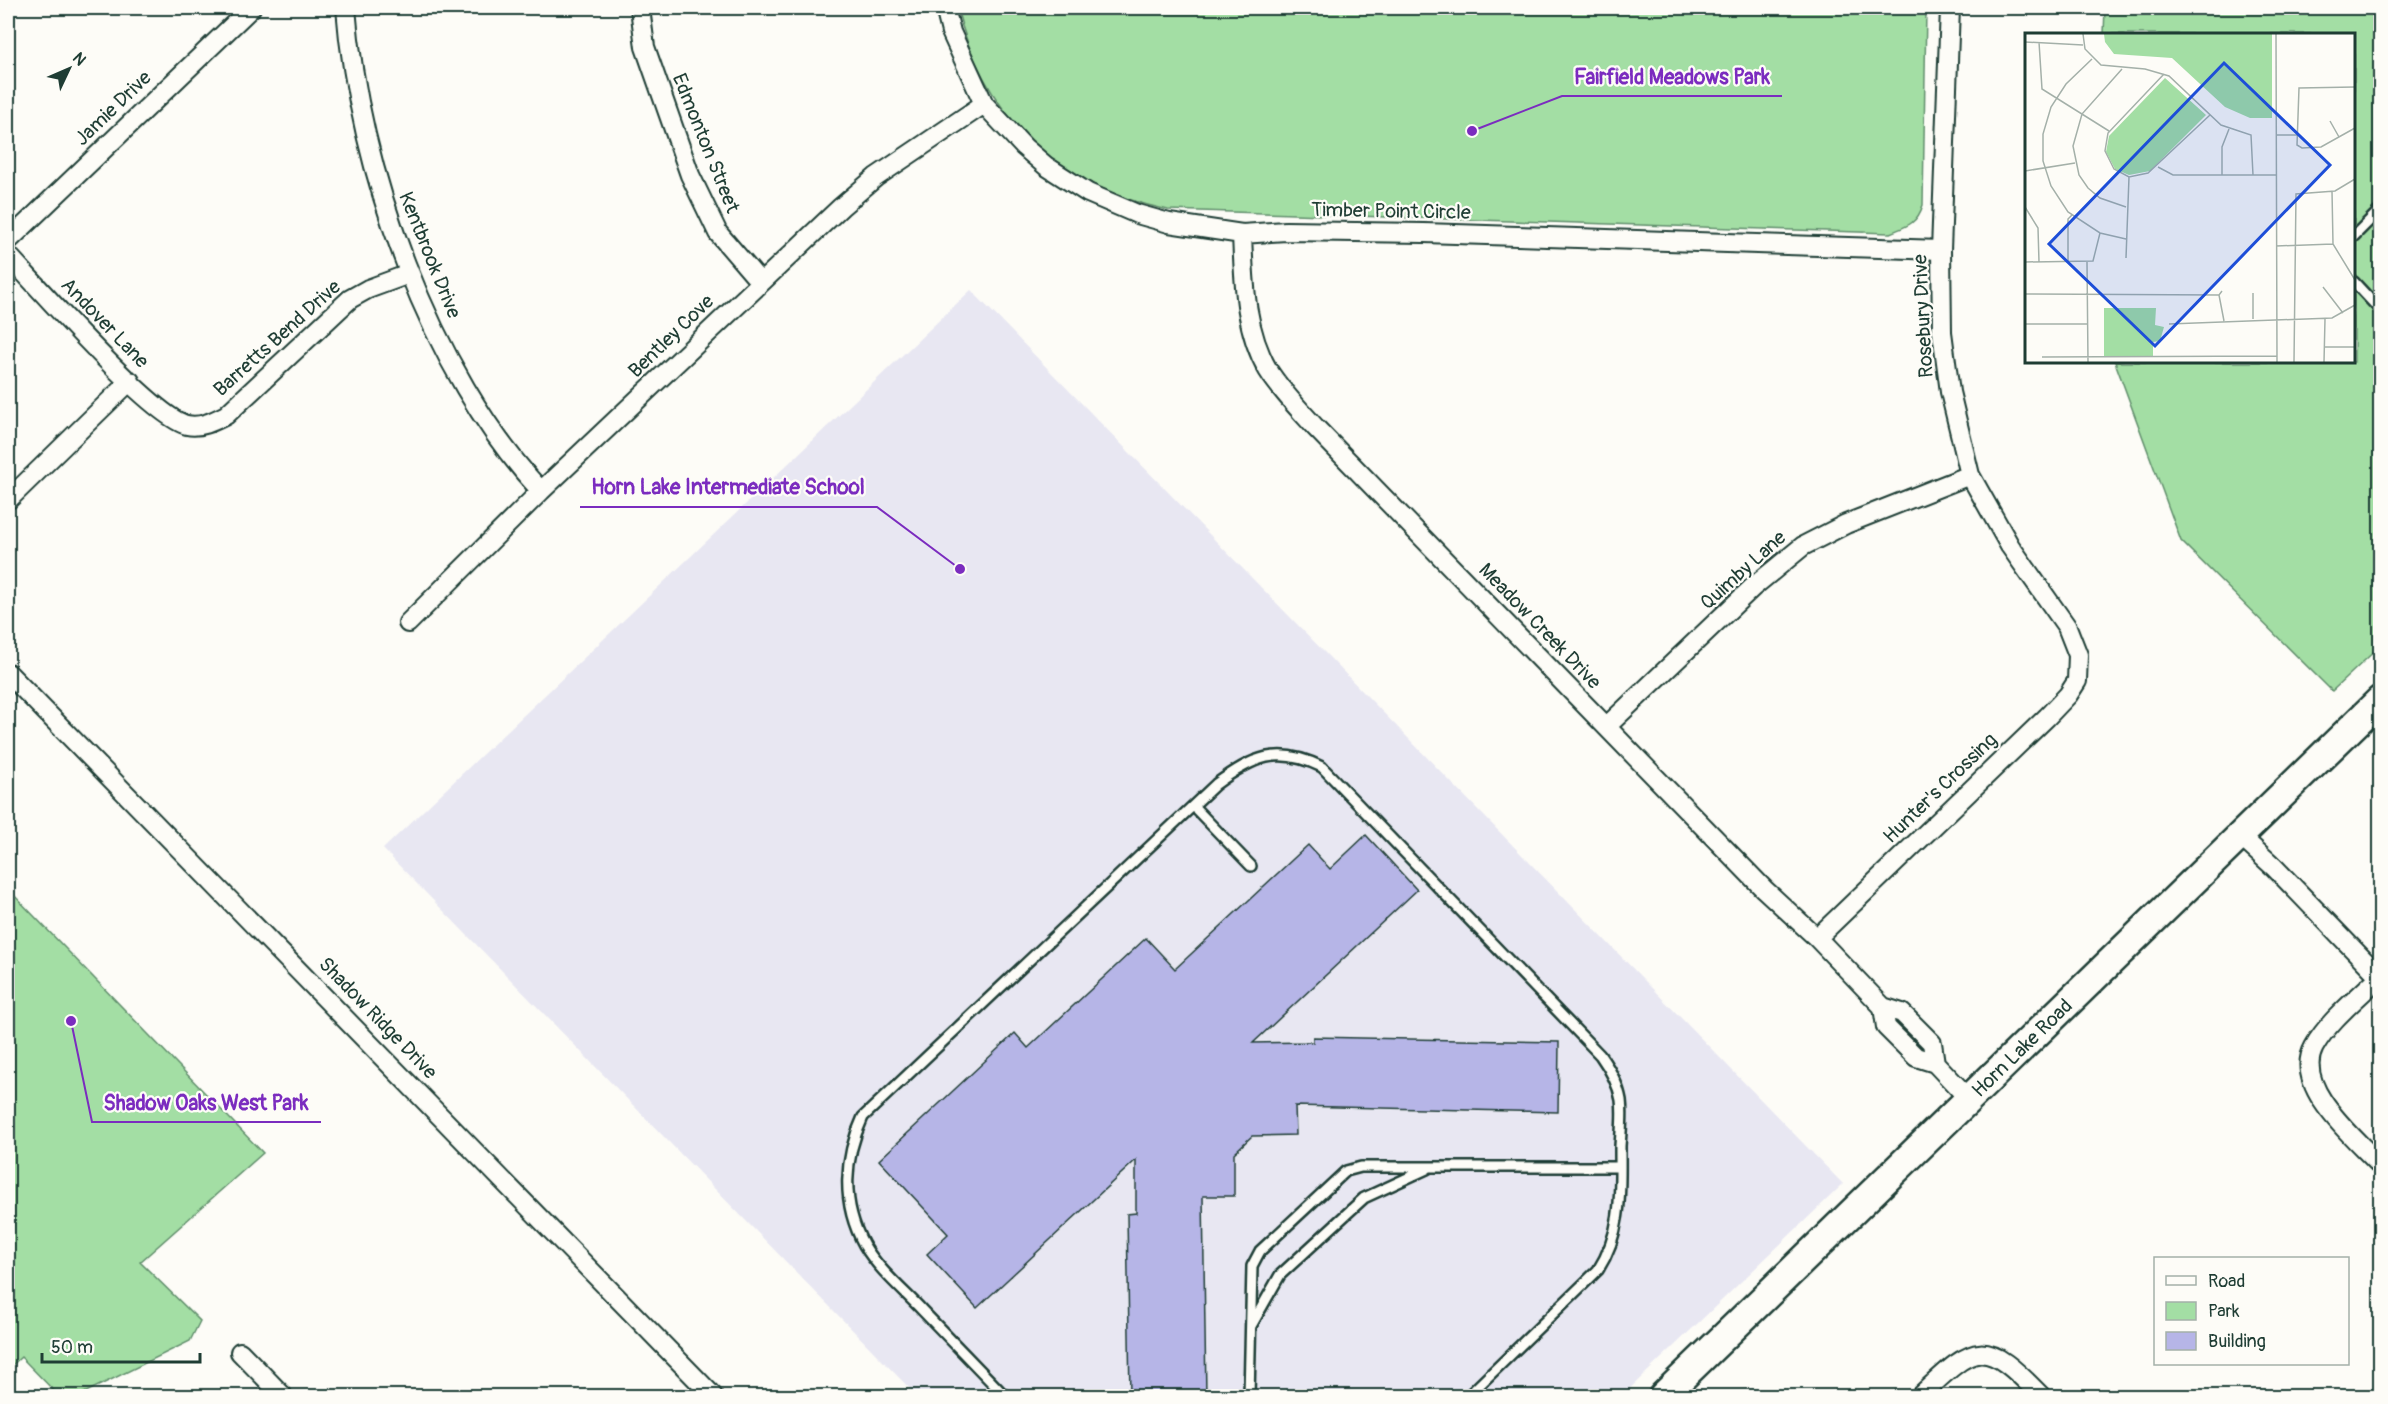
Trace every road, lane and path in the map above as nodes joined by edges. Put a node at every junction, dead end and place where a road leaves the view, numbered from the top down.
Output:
1 (250, 8) edge
2 (346, 8) edge
3 (640, 8) edge
4 (945, 8) edge
5 (1950, 8) edge
6 (984, 104) junction
7 (2380, 210) edge
8 (1242, 234) junction
9 (2355, 235) edge
10 (8, 241) edge
11 (1941, 250) junction
12 (8, 255) edge
13 (409, 274) junction
14 (760, 282) junction
15 (2355, 283) edge
16 (2380, 307) edge
17 (130, 381) junction
18 (173, 419) joint
19 (1970, 475) junction
20 (541, 491) junction
21 (8, 500) edge
22 (408, 623) dead end
23 (2078, 662) joint
24 (8, 673) edge
25 (2380, 700) edge
26 (1607, 726) junction
27 (1193, 806) junction
28 (2240, 836) junction
29 (1251, 866) dead end
30 (1817, 938) junction
31 (2380, 976) edge
32 (1969, 1099) junction
33 (2380, 1165) edge
34 (1432, 1167) junction
35 (1620, 1167) junction
36 (1250, 1327) junction
37 (240, 1352) dead end
38 (283, 1396) edge
39 (713, 1396) edge
40 (1005, 1396) edge
41 (1249, 1396) edge
42 (1468, 1396) edge
43 (1663, 1396) edge
44 (1920, 1396) edge
45 (2041, 1396) edge

1 - 10 street, Jamie Drive
2 - 13 street, Kentbrook Drive
3 - 14 street, Edmonton Street
4 - 6 street, Timber Point Circle
5 - 11 street, Rosebury Drive
6 - 8 street, Timber Point Circle
6 - 14 street, Bentley Cove
7 - 9 lane
8 - 11 street, Timber Point Circle
8 - 26 street, Meadow Creek Drive
11 - 19 street, Rosebury Drive
12 - 17 street, Andover Lane
13 - 18 street, Barretts Bend Drive
13 - 20 street, Kentbrook Drive
14 - 20 street, Bentley Cove
15 - 16 lane
17 - 18 street, Andover Lane
17 - 21 street
19 - 23 street, Rosebury Drive
19 - 26 street, Quimby Lane
20 - 22 street, Bentley Cove
23 - 30 street, Hunter's Crossing
24 - 39 street, Shadow Ridge Drive
25 - 28 main road, Horn Lake Road
26 - 30 street, Meadow Creek Drive
27 - 29 lane
27 - 35 lane
27 - 40 lane
28 - 31 street
28 - 32 main road, Horn Lake Road
30 - 32 street, Meadow Creek Drive
31 - 33 street
32 - 43 main road, Horn Lake Road
34 - 35 lane
34 - 36 lane
34 - 36 lane
35 - 42 lane
36 - 41 lane
37 - 38 street
44 - 45 street

